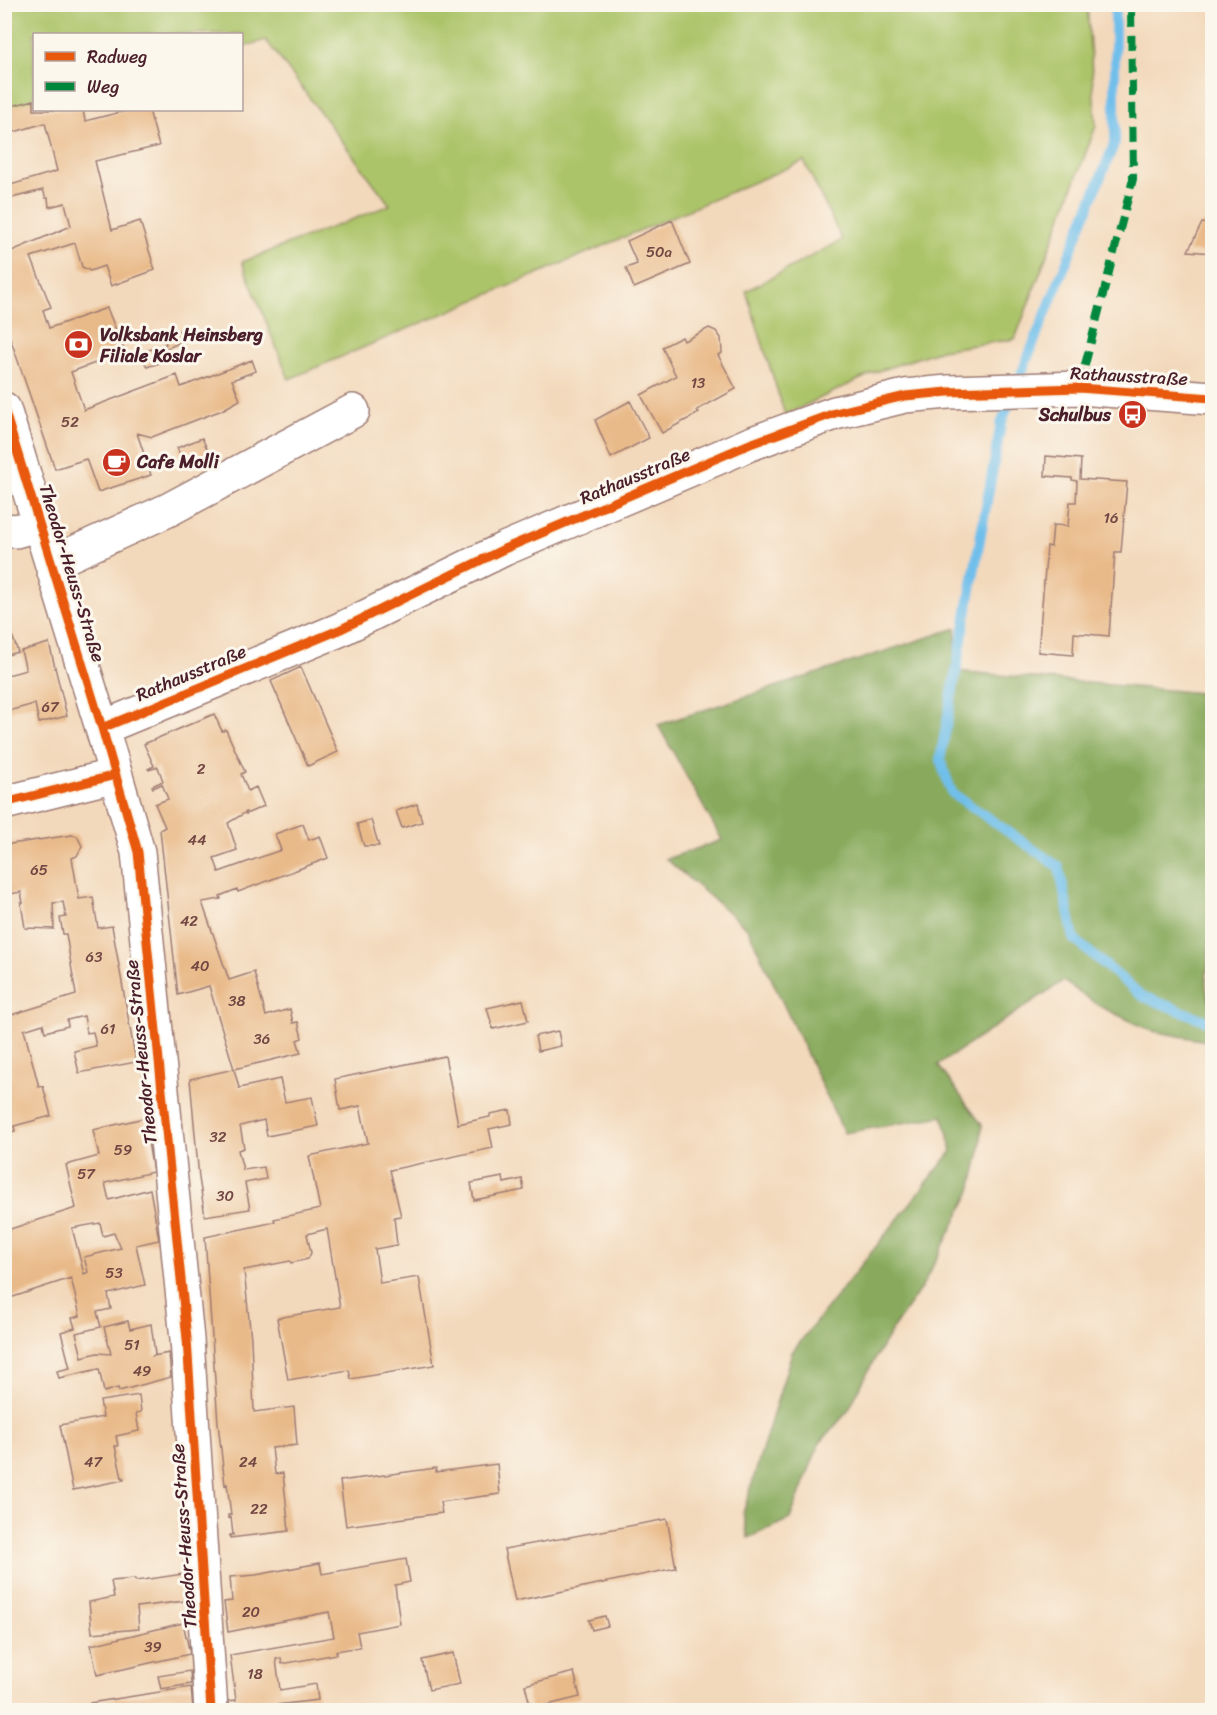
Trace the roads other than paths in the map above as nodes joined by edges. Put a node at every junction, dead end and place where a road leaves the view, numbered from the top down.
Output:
1 (1212, 398) edge
2 (4, 409) edge
3 (353, 411) dead end
4 (40, 524) junction
5 (4, 530) edge
6 (52, 563) junction
7 (102, 728) junction
8 (116, 775) junction
9 (4, 803) edge
10 (211, 1710) edge

1 - 7 street, Rathausstraße
2 - 4 street, Theodor-Heuss-Straße
3 - 6 street
4 - 5 street
4 - 6 street, Theodor-Heuss-Straße
6 - 7 street, Theodor-Heuss-Straße
7 - 8 street, Theodor-Heuss-Straße
8 - 9 street
8 - 10 street, Theodor-Heuss-Straße

